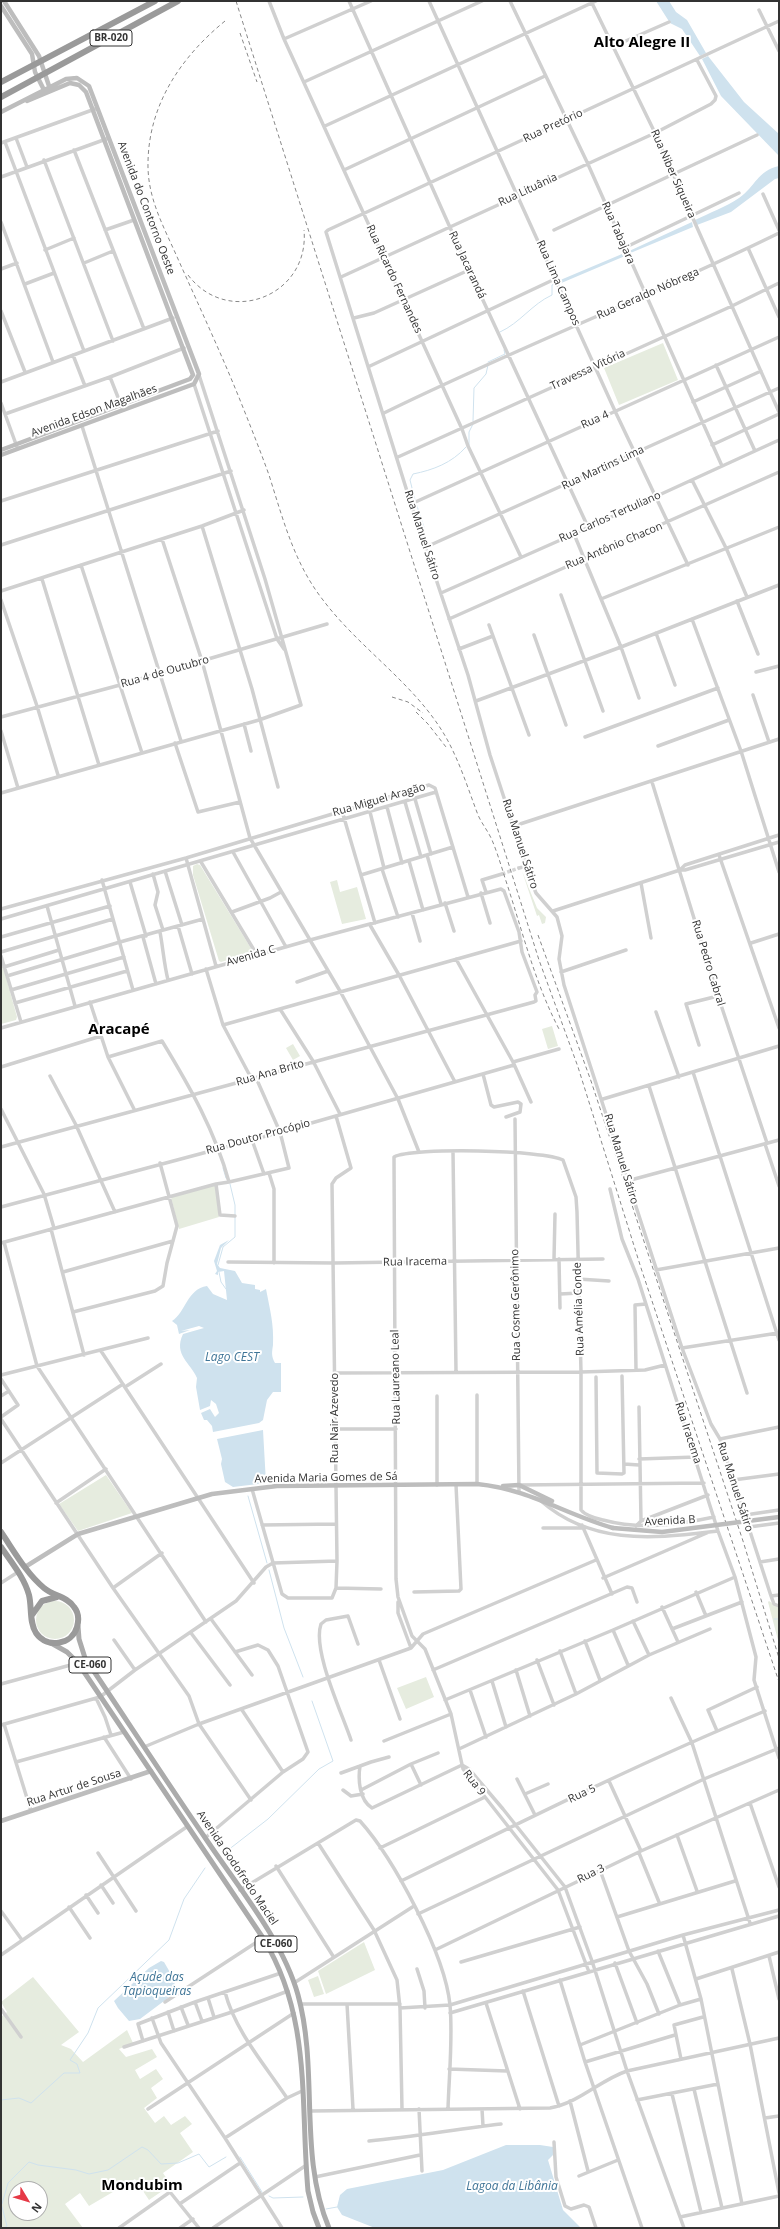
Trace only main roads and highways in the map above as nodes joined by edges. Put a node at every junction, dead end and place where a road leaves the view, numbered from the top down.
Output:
1 (155, 1) edge
2 (178, 1) edge
3 (1, 82) edge
4 (1, 97) edge
5 (1, 1532) edge
6 (1, 1547) edge
7 (58, 1597) junction
8 (32, 1617) junction
9 (78, 1625) junction
10 (50, 1642) junction
11 (320, 2228) edge
12 (329, 2228) edge

1 - 3 highway, BR-020
2 - 4 highway, BR-020
5 - 7 highway, Avenida Godofredo Maciel / CE-060
6 - 8 highway, Avenida Godofredo Maciel / CE-060
7 - 8 highway
7 - 9 highway, Avenida Godofredo Maciel / CE-060
8 - 10 highway, Avenida Godofredo Maciel / CE-060
9 - 10 highway
9 - 12 main road, Avenida Godofredo Maciel / CE-060
10 - 11 main road, Avenida Godofredo Maciel / CE-060

